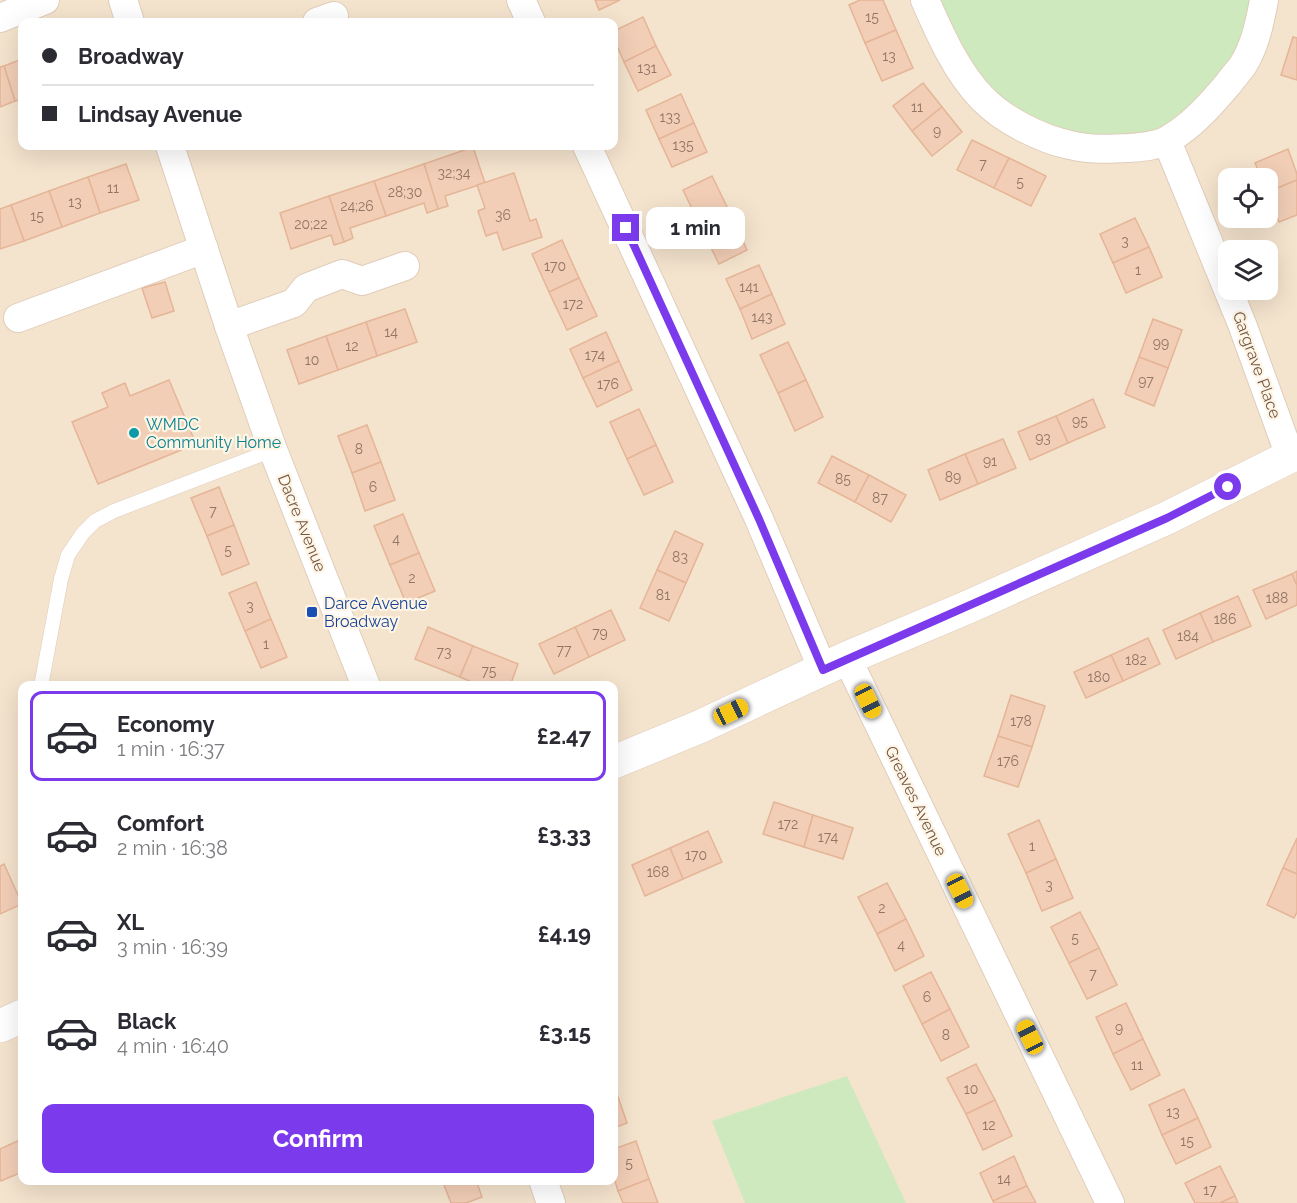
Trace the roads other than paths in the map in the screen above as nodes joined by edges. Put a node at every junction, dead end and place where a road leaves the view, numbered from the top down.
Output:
1 (45, 0) edge
2 (123, 0) edge
3 (521, 0) edge
4 (925, 0) edge
5 (1264, 0) edge
6 (0, 18) edge
7 (129, 18) edge
8 (529, 18) edge
9 (1167, 141) junction
10 (171, 150) edge
11 (589, 150) edge
12 (204, 249) junction
13 (405, 266) dead end
14 (18, 318) dead end
15 (229, 326) junction
16 (273, 450) junction
17 (1293, 454) edge
18 (835, 664) junction
19 (41, 681) edge
20 (364, 681) edge
21 (618, 760) edge
22 (18, 1018) edge
23 (0, 1026) edge
24 (545, 1185) edge
25 (551, 1203) edge
26 (1110, 1203) edge

1 - 6 street
2 - 7 street
3 - 8 street
4 - 9 street
5 - 9 street
9 - 17 street, Gargrave Place
10 - 12 street, Dacre Avenue
11 - 18 street, Greaves Avenue
12 - 14 street
12 - 15 street, Dacre Avenue
13 - 15 street
15 - 16 street, Dacre Avenue
16 - 19 lane
16 - 20 street, Dacre Avenue
17 - 18 street
18 - 21 street
18 - 26 street, Greaves Avenue
22 - 23 street
24 - 25 street

